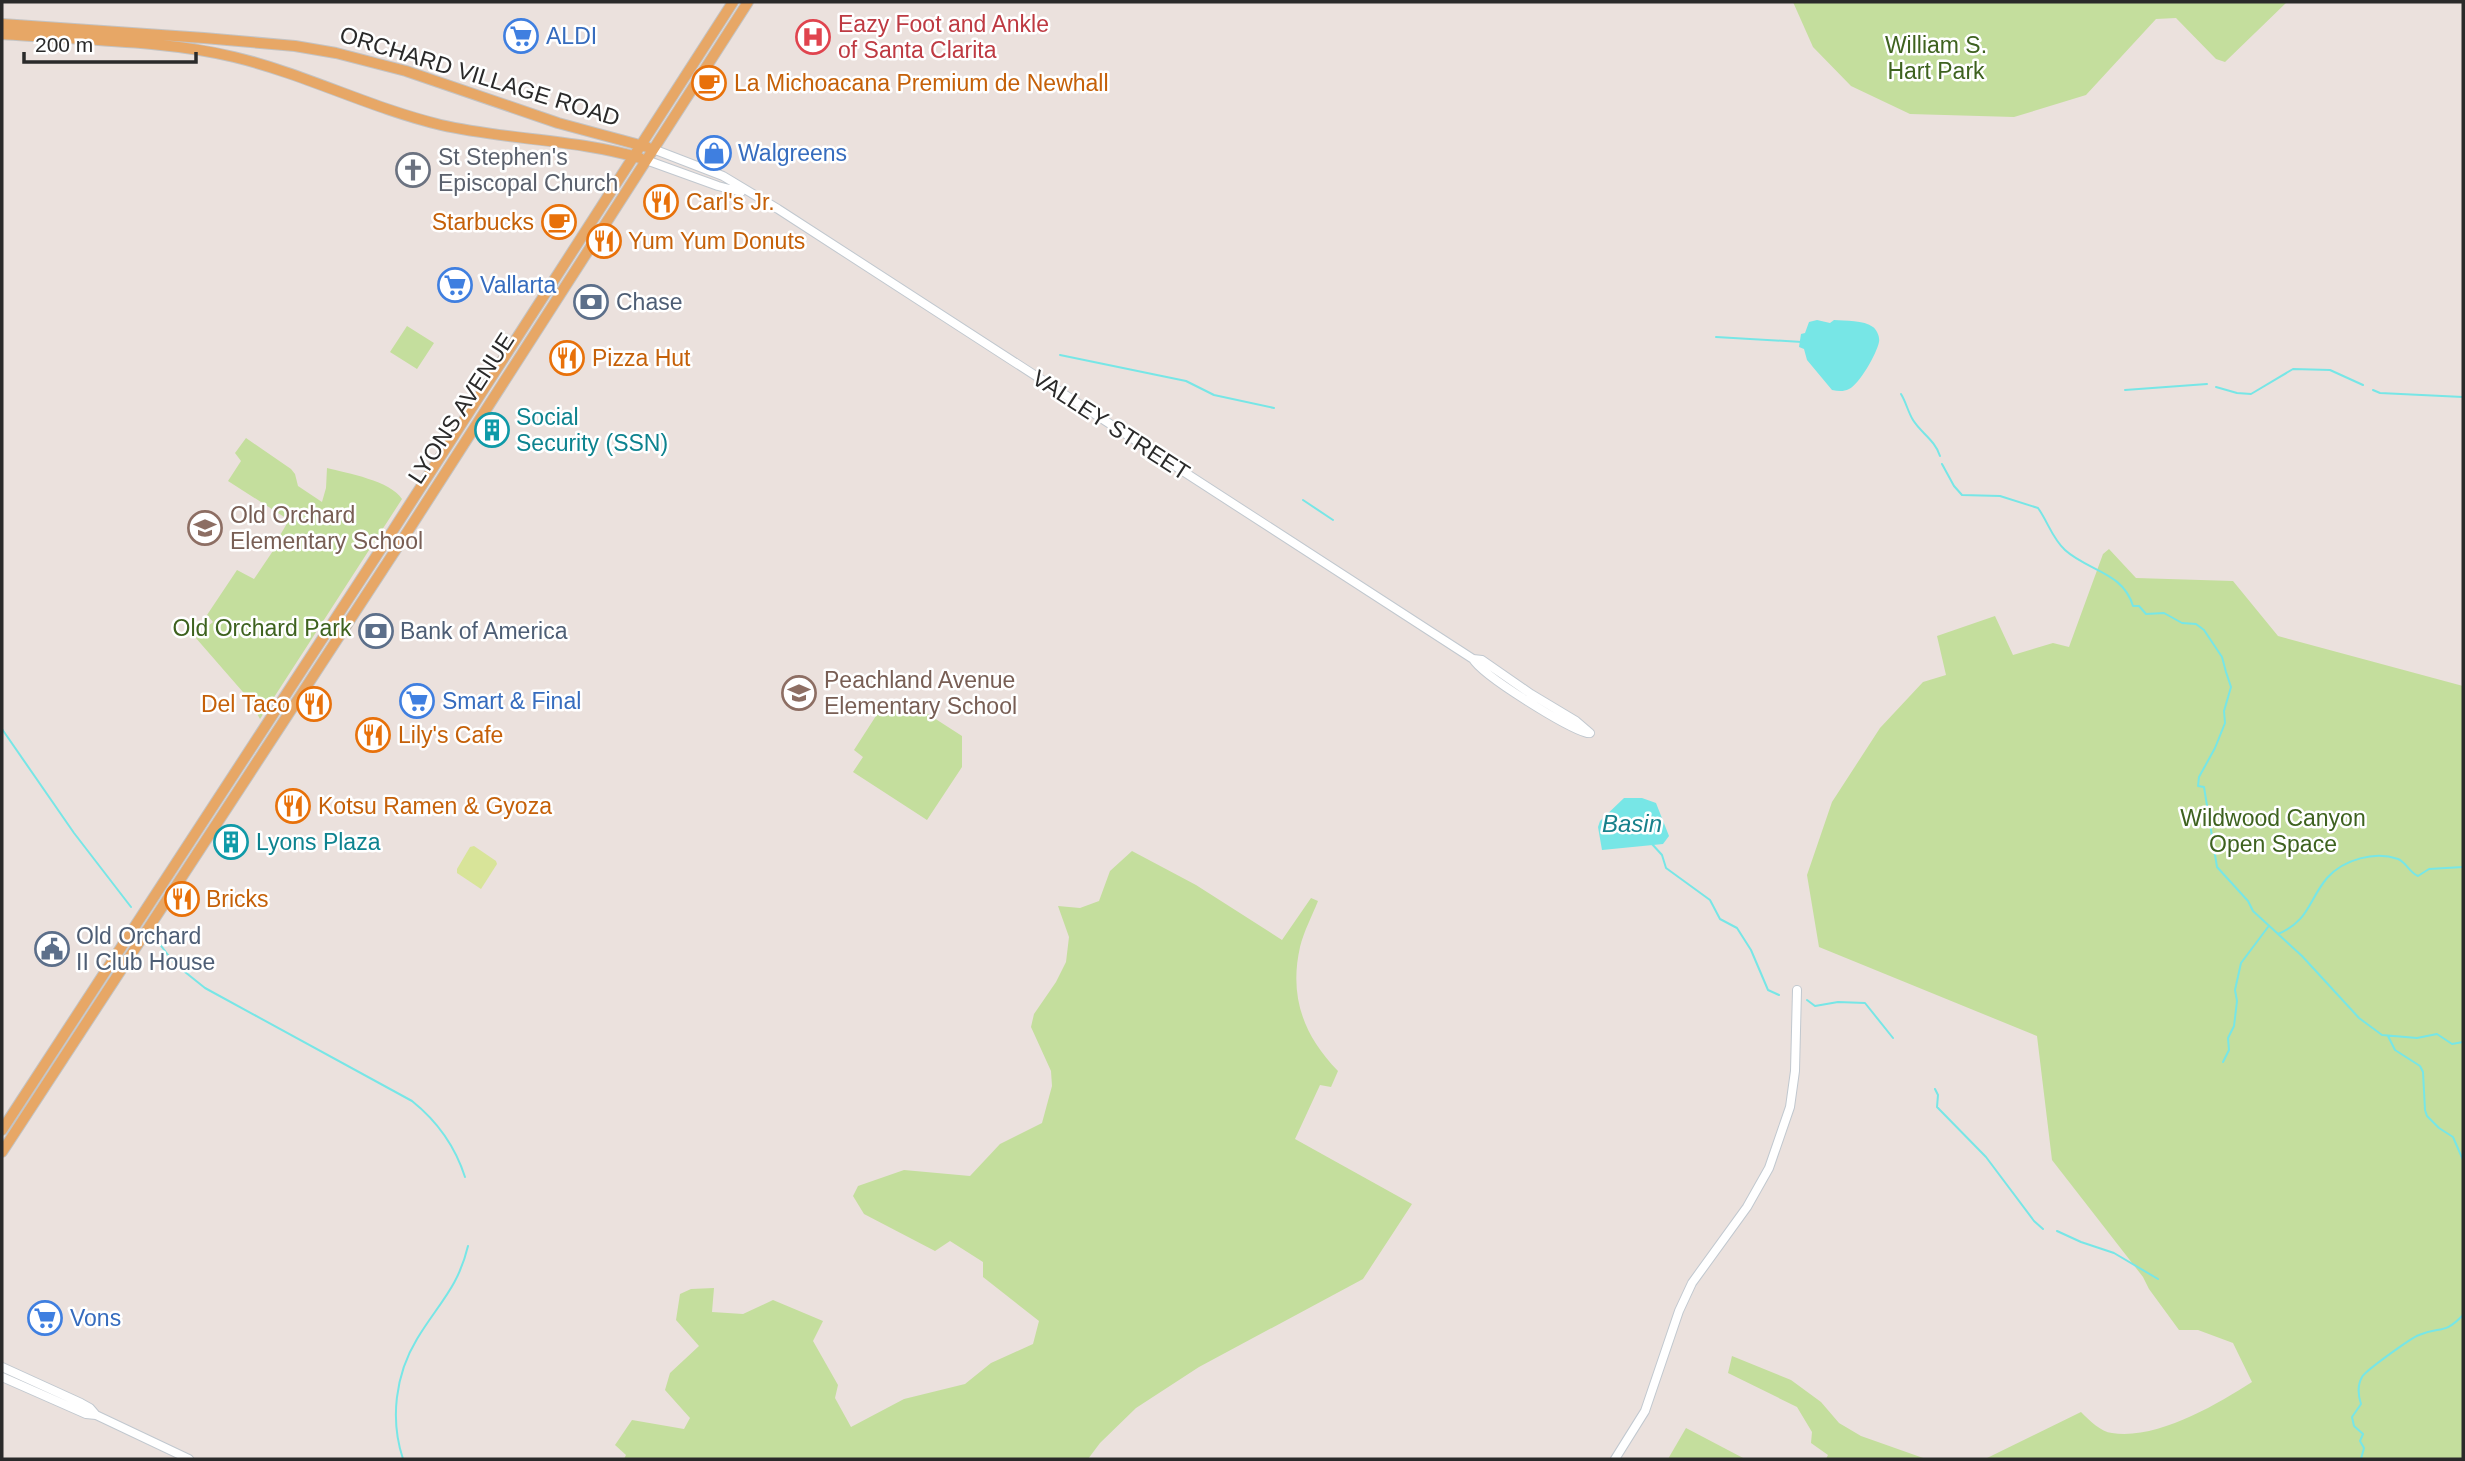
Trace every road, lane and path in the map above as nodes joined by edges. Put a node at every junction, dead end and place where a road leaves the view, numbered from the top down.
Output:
1 (733, 2) edge
2 (748, 2) edge
3 (2, 23) edge
4 (2, 34) edge
5 (640, 146) junction
6 (653, 149) junction
7 (633, 156) junction
8 (646, 160) junction
9 (748, 193) junction
10 (518, 335) junction
11 (526, 346) junction
12 (1473, 659) junction
13 (1797, 990) dead end
14 (2, 1130) edge
15 (2, 1152) edge
16 (2, 1367) edge
17 (2, 1377) edge
18 (14, 1377) junction
19 (189, 1459) edge
20 (1615, 1459) edge

1 - 5 main road, LYONS AVENUE
2 - 6 main road, LYONS AVENUE
3 - 5 main road, ORCHARD VILLAGE ROAD
4 - 7 main road, ORCHARD VILLAGE ROAD
5 - 6 main road, ORCHARD VILLAGE ROAD
5 - 7 main road, LYONS AVENUE
6 - 8 main road, LYONS AVENUE
6 - 9 street, VALLEY STREET
7 - 8 main road, ORCHARD VILLAGE ROAD
7 - 10 main road, LYONS AVENUE
8 - 9 street, VALLEY STREET
8 - 11 main road, LYONS AVENUE
9 - 12 street, VALLEY STREET
10 - 11 main road
10 - 14 main road, LYONS AVENUE
11 - 15 main road, LYONS AVENUE
12 - 12 street, VALLEY STREET
13 - 20 street
16 - 18 street
17 - 18 street
18 - 19 street

